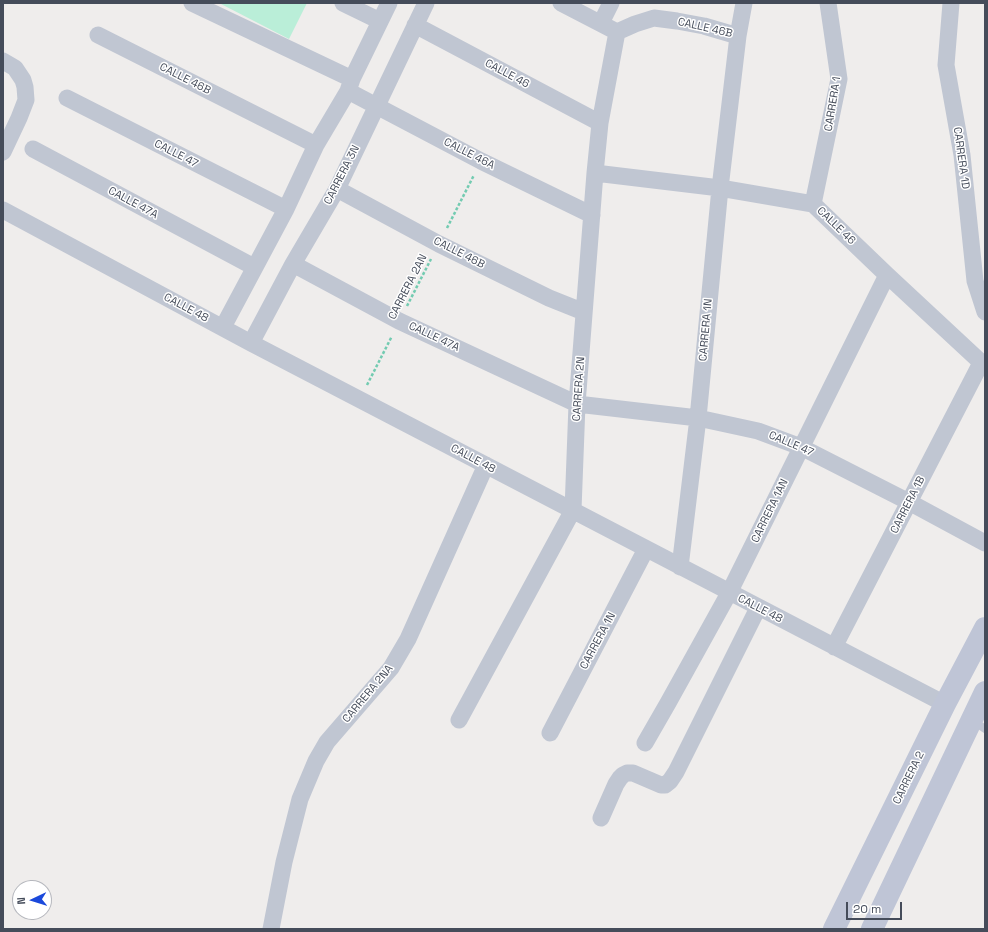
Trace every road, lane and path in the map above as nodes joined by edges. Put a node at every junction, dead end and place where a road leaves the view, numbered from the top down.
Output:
1 (192, 3) edge
2 (343, 3) edge
3 (389, 3) edge
4 (426, 3) edge
5 (561, 3) edge
6 (611, 3) edge
7 (744, 3) edge
8 (828, 3) edge
9 (951, 3) edge
10 (380, 21) junction
11 (601, 23) junction
12 (415, 25) junction
13 (617, 32) junction
14 (98, 35) dead end
15 (738, 36) junction
16 (3, 61) edge
17 (350, 85) junction
18 (732, 93) joint
19 (67, 98) dead end
20 (376, 106) junction
21 (600, 123) junction
22 (316, 145) junction
23 (33, 149) dead end
24 (3, 152) edge
25 (481, 161) junction
26 (595, 173) junction
27 (720, 188) junction
28 (337, 189) junction
29 (813, 204) junction
30 (286, 209) junction
31 (3, 210) edge
32 (592, 215) junction
33 (439, 244) junction
34 (293, 264) junction
35 (254, 267) junction
36 (887, 275) junction
37 (584, 312) junction
38 (985, 312) edge
39 (399, 321) junction
40 (223, 327) junction
41 (251, 343) junction
42 (983, 364) edge
43 (359, 399) junction
44 (577, 404) junction
45 (698, 418) junction
46 (801, 447) junction
47 (486, 465) junction
48 (909, 502) junction
49 (573, 510) junction
50 (985, 543) edge
51 (646, 549) junction
52 (680, 567) junction
53 (729, 593) junction
54 (758, 608) junction
55 (985, 628) edge
56 (834, 647) junction
57 (985, 692) edge
58 (945, 704) junction
59 (459, 720) dead end
60 (978, 724) edge
61 (550, 733) dead end
62 (645, 743) dead end
63 (601, 818) dead end
64 (271, 929) edge
65 (834, 929) edge
66 (872, 929) edge

1 - 17 street, CALLE 46A
2 - 10 street
3 - 10 street
4 - 12 street, CARRERA 3N
5 - 11 street
6 - 11 street
7 - 15 street
8 - 29 street, CARRERA 1
9 - 38 street, CARRERA 1D
10 - 17 street
11 - 13 street
12 - 20 street, CARRERA 3N
12 - 21 street, CALLE 46
13 - 15 street, CALLE 46B
13 - 21 street, CARRERA 2N
14 - 22 street, CALLE 46B
15 - 18 street, CALLE 46B
16 - 24 street
17 - 20 street, CALLE 46A
17 - 22 street
18 - 27 street, CARRERA 1N
19 - 30 street, CALLE 47
20 - 25 street, CALLE 46A
20 - 28 street, CARRERA 3N
21 - 26 street, CARRERA 2N
22 - 30 street
23 - 35 street, CALLE 47A
25 - 32 street, CALLE 46A
25 - 33 path, CARRERA 2AN
26 - 27 street, CALLE 46
26 - 32 street, CARRERA 2N
27 - 29 street, CALLE 46
27 - 45 street, CARRERA 1N
28 - 33 street, CALLE 46B
28 - 34 street, CARRERA 3N
29 - 36 street, CALLE 46
30 - 35 street
31 - 40 street, CALLE 48
32 - 37 street, CARRERA 2N
33 - 37 street, CALLE 46B
33 - 39 path, CARRERA 2AN
34 - 39 street, CALLE 47A
34 - 41 street, CARRERA 3N
35 - 40 street
36 - 42 street, CALLE 46
36 - 46 street, CARRERA 1AN
37 - 44 street, CARRERA 2N
39 - 43 path, CARRERA 2AN
39 - 44 street, CALLE 47A
40 - 41 street, CALLE 48
41 - 43 street, CALLE 48
42 - 48 street, CARRERA 1B
43 - 47 street, CALLE 48
44 - 45 street, CALLE 47
44 - 49 street, CARRERA 2N
45 - 46 street, CALLE 47
45 - 52 street, CARRERA 1N
46 - 48 street, CALLE 47
46 - 53 street, CARRERA 1AN
47 - 49 street, CALLE 48
47 - 64 street, CARRERA 2NA
48 - 50 street, CALLE 47
48 - 56 street, CARRERA 1B
49 - 51 street, CALLE 48
49 - 59 street, CARRERA 2N
51 - 52 street, CALLE 48
51 - 61 street, CARRERA 1N
52 - 53 street, CALLE 48
53 - 54 street, CALLE 48
53 - 62 street, CARRERA 1AN
54 - 56 street, CALLE 48
54 - 63 street
55 - 58 main road, CARRERA 2
56 - 58 street, CALLE 48
57 - 60 main road
58 - 65 main road, CARRERA 2
60 - 66 main road

